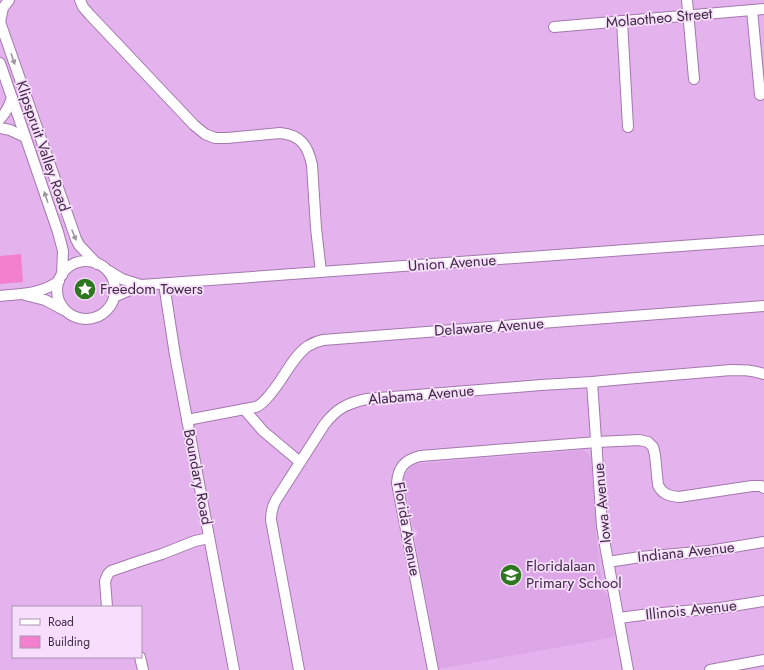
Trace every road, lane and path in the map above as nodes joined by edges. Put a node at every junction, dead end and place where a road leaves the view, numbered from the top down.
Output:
1 (9, 0) edge
2 (80, 0) edge
3 (687, 0) edge
4 (764, 9) edge
5 (752, 10) junction
6 (688, 15) junction
7 (622, 21) junction
8 (0, 22) edge
9 (554, 27) dead end
10 (0, 64) edge
11 (694, 79) dead end
12 (760, 95) dead end
13 (12, 98) junction
14 (0, 119) edge
15 (628, 127) dead end
16 (0, 128) edge
17 (25, 137) junction
18 (764, 240) edge
19 (101, 266) junction
20 (321, 272) junction
21 (60, 278) junction
22 (164, 284) junction
23 (141, 285) junction
24 (22, 294) junction
25 (0, 296) edge
26 (114, 297) junction
27 (764, 306) edge
28 (66, 311) junction
29 (764, 374) edge
30 (592, 382) junction
31 (244, 409) junction
32 (187, 420) junction
33 (596, 442) junction
34 (300, 462) junction
35 (764, 488) edge
36 (210, 538) junction
37 (764, 542) edge
38 (608, 562) junction
39 (764, 601) edge
40 (107, 606) edge
41 (619, 618) junction
42 (140, 658) edge
43 (764, 660) edge
44 (143, 670) edge
45 (234, 670) edge
46 (299, 670) edge
47 (433, 670) edge
48 (628, 670) edge
49 (710, 670) edge

1 - 8 street
2 - 20 street
3 - 6 street
4 - 5 street, Molaotheo Street
5 - 6 street, Molaotheo Street
5 - 12 street
6 - 7 street, Molaotheo Street
6 - 11 street
7 - 9 street, Molaotheo Street
7 - 15 street
8 -> 19 street, Klipspruit Valley Road
10 - 13 street, Klipspruit Valley Road
13 - 14 street
13 - 17 street, Klipspruit Valley Road
16 - 17 street
21 -> 17 street, Klipspruit Valley Road
18 - 20 street, Union Avenue
19 - 21 street
19 - 23 street, Union Avenue
19 - 26 street
20 - 22 street, Union Avenue
21 - 24 street
21 - 28 street
22 - 23 street, Union Avenue
22 - 32 street, Boundary Road
23 - 26 street, Union Avenue
24 - 25 street
24 - 28 street
26 - 28 street
27 - 31 street, Delaware Avenue
29 - 30 street, Alabama Avenue
30 - 33 street, Iowa Avenue
30 - 34 street, Alabama Avenue
31 - 32 street, Delaware Avenue
31 - 34 street
32 - 36 street, Boundary Road
33 - 35 street, Florida Avenue
33 - 38 street, Iowa Avenue
33 - 47 street, Florida Avenue
34 - 46 street, Alabama Avenue
36 - 40 street
36 - 45 street, Boundary Road
37 - 38 street, Indiana Avenue
38 - 41 street, Iowa Avenue
39 - 41 street, Illinois Avenue
41 - 48 street, Iowa Avenue
42 - 44 street
43 - 49 street

